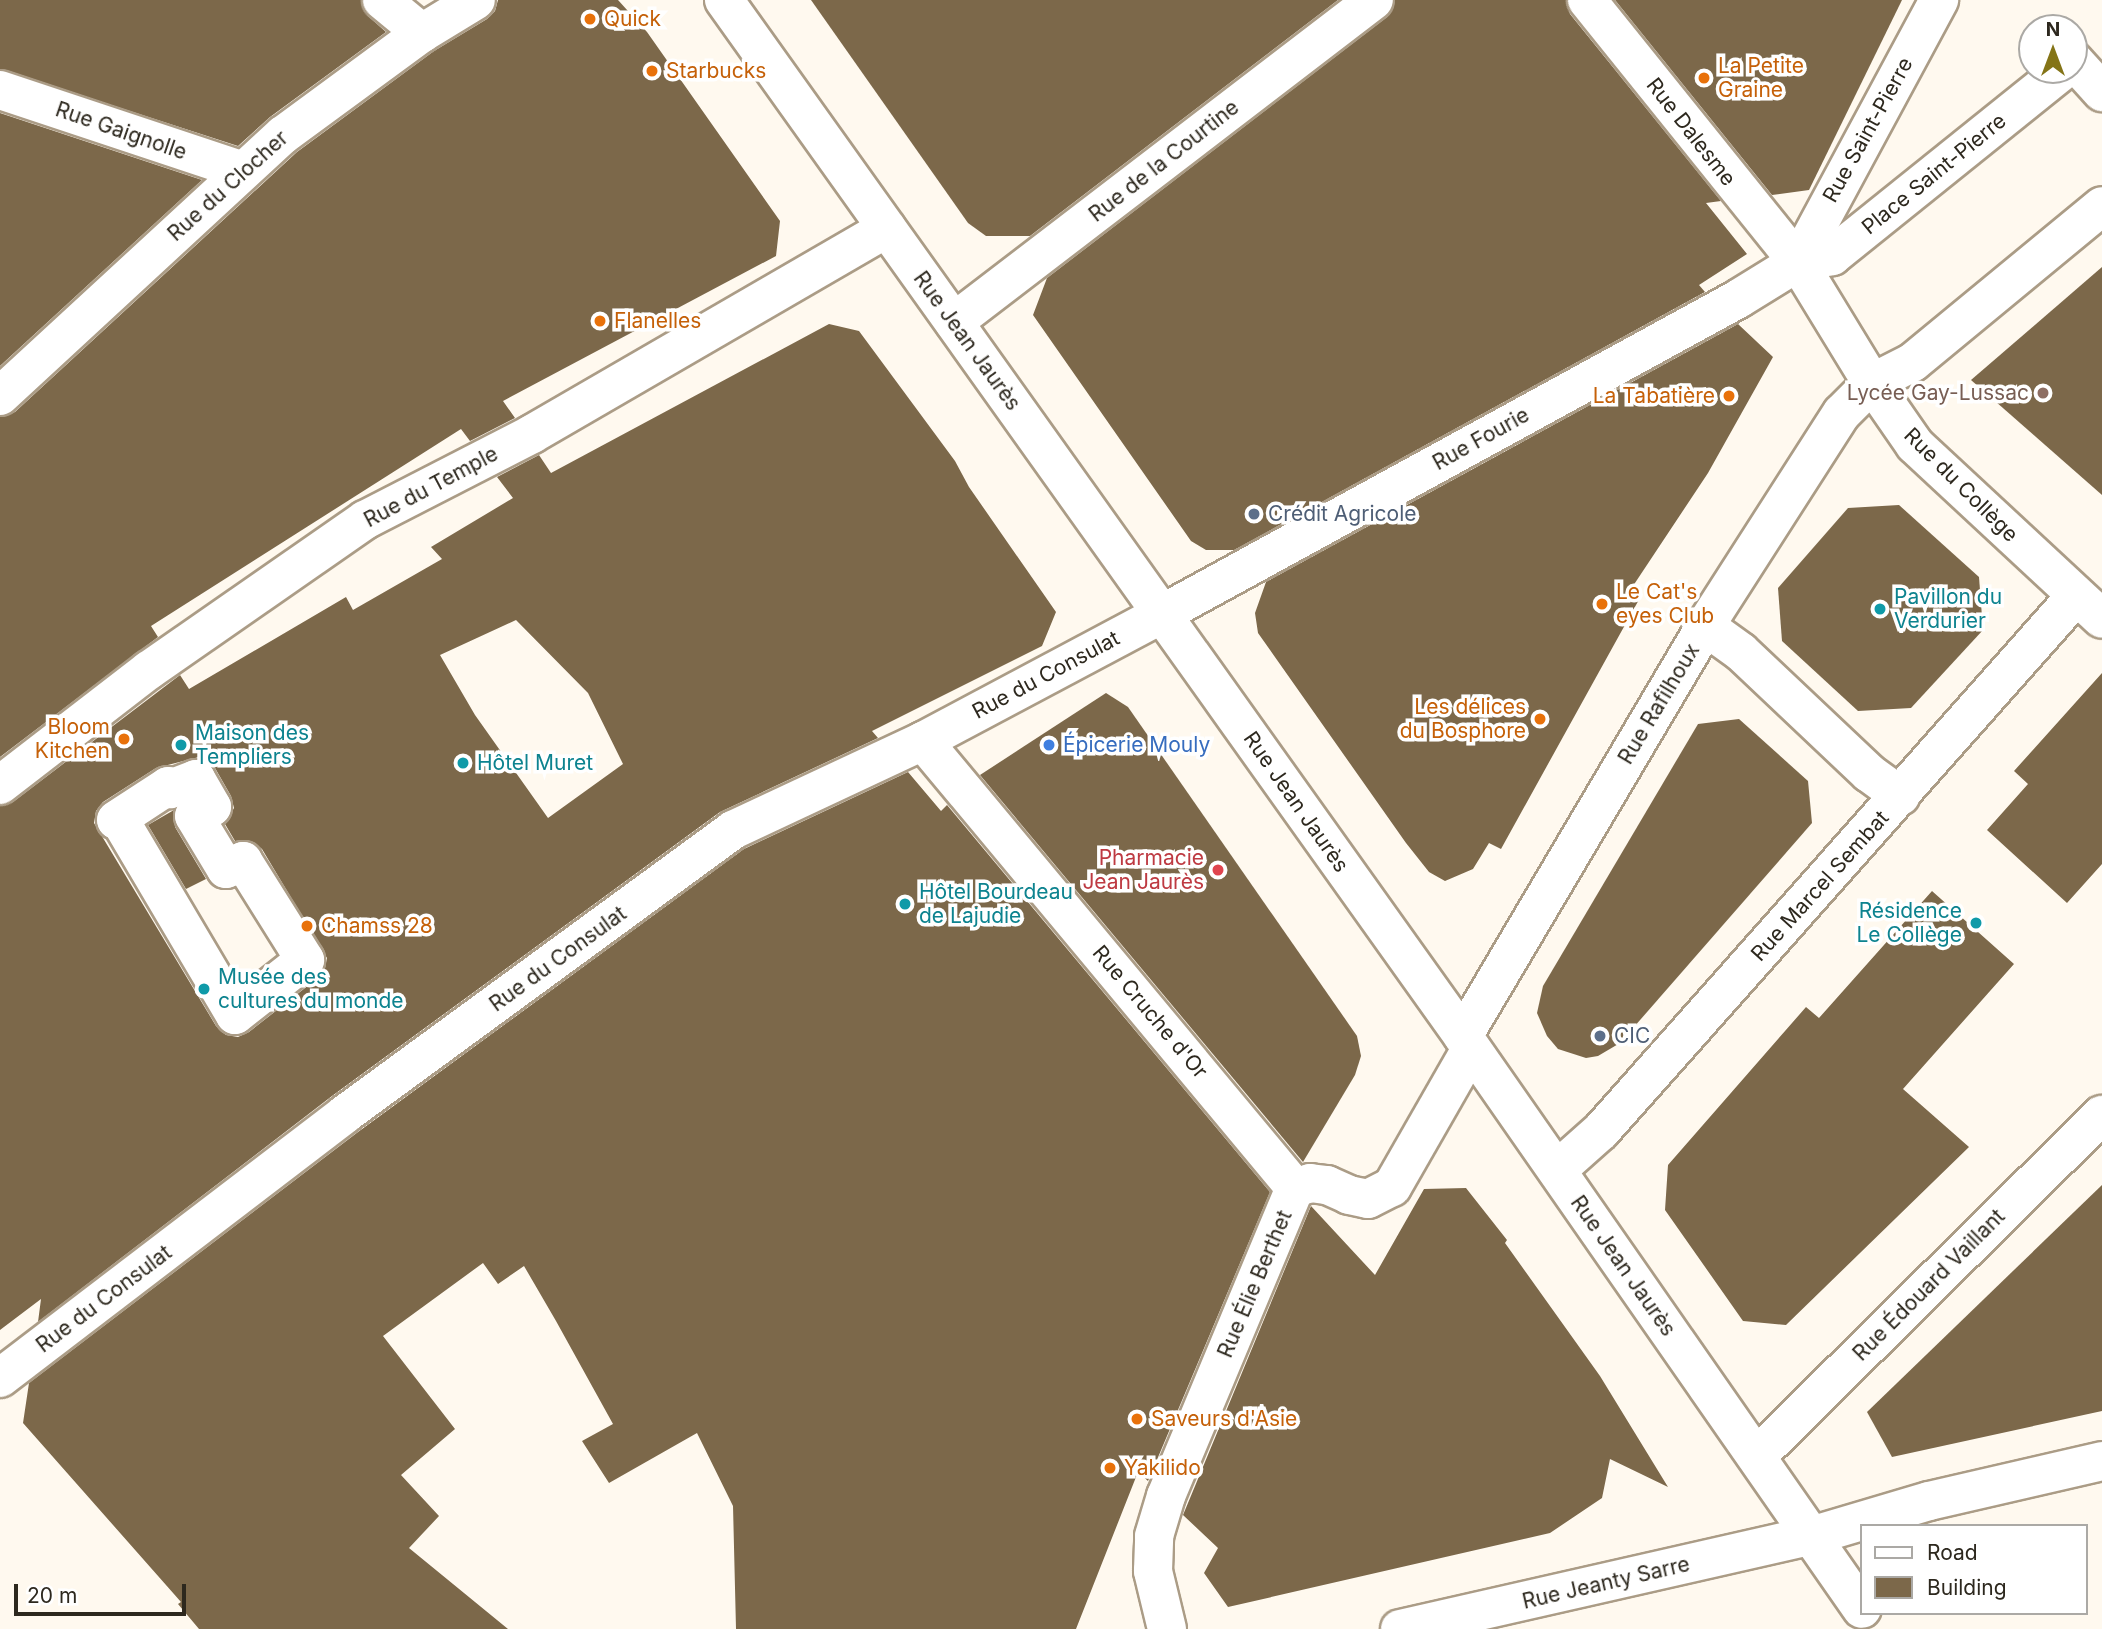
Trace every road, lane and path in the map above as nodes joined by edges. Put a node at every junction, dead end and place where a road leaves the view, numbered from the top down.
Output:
1 (382, 0) edge
2 (476, 0) edge
3 (724, 0) edge
4 (1374, 0) edge
5 (1587, 0) edge
6 (1939, 0) edge
7 (422, 33) junction
8 (2088, 76) edge
9 (2046, 84) edge
10 (0, 90) edge
11 (2102, 92) edge
12 (243, 171) junction
13 (2102, 205) edge
14 (887, 228) junction
15 (1798, 262) junction
16 (954, 323) junction
17 (1872, 383) junction
18 (0, 396) edge
19 (2089, 608) edge
20 (1162, 614) junction
21 (1705, 626) junction
22 (923, 741) junction
23 (0, 785) edge
24 (1901, 796) junction
25 (194, 816) joint
26 (1467, 1043) junction
27 (2102, 1115) edge
28 (1557, 1170) junction
29 (1295, 1188) junction
30 (0, 1378) edge
31 (1757, 1456) junction
32 (2102, 1461) edge
33 (1811, 1536) junction
34 (1860, 1606) edge
35 (1167, 1629) edge
36 (1400, 1629) edge

1 - 7 street
2 - 7 street, Rue du Clocher
3 - 14 street, Rue Jean Jaurès
4 - 16 street, Rue de la Courtine
5 - 15 street, Rue Dalesme
6 - 15 street, Rue Saint-Pierre
7 - 12 street, Rue du Clocher
8 - 11 street
9 - 15 street, Place Saint-Pierre
10 - 12 street, Rue Gaignolle
12 - 18 street, Rue du Clocher
13 - 17 street
14 - 16 street, Rue Jean Jaurès
14 - 23 street, Rue du Temple
15 - 17 street, Rue du Collège
15 - 20 street, Rue Fourie
16 - 20 street, Rue Jean Jaurès
17 - 19 street, Rue du Collège
17 - 21 street, Rue Rafilhoux
19 - 24 street, Rue Marcel Sembat
20 - 22 street, Rue du Consulat
20 - 26 street, Rue Jean Jaurès
21 - 24 street
21 - 26 street, Rue Rafilhoux
22 - 29 street, Rue Cruche d'Or
22 - 30 street, Rue du Consulat
24 - 28 street, Rue Marcel Sembat
25 - 25 street
26 - 28 street, Rue Jean Jaurès
26 - 29 street, Rue Élie Berthet
27 - 31 street, Rue Édouard Vaillant
28 - 31 street, Rue Jean Jaurès
29 - 35 street, Rue Élie Berthet
31 - 33 street, Rue Jean Jaurès
32 - 33 street, Rue Jeanty Sarre
33 - 34 street, Rue Jean Jaurès
33 - 36 street, Rue Jeanty Sarre

